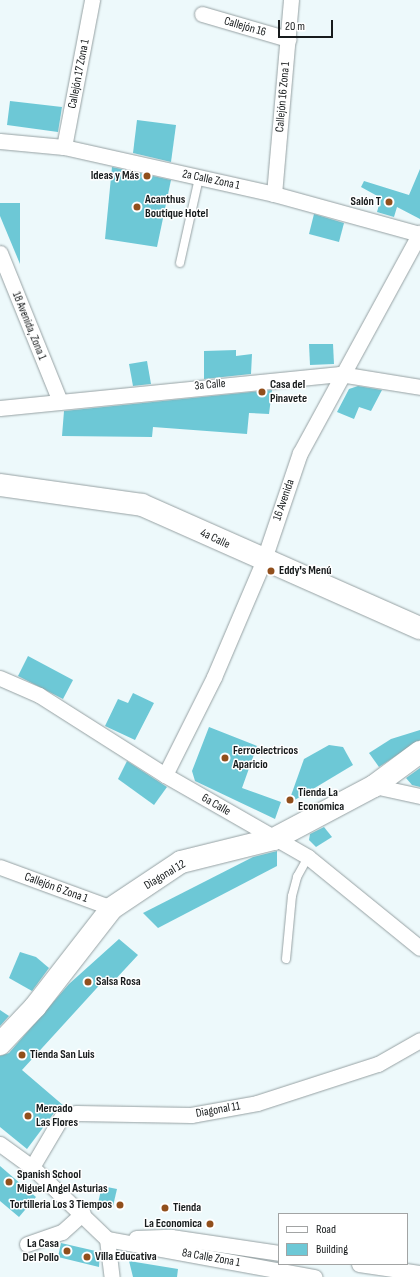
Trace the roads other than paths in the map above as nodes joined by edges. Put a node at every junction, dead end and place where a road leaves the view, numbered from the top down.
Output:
1 (92, 0) edge
2 (291, 0) edge
3 (202, 14) dead end
4 (288, 39) junction
5 (0, 141) edge
6 (64, 147) junction
7 (199, 178) junction
8 (274, 194) junction
9 (419, 233) edge
10 (0, 253) edge
11 (180, 263) dead end
12 (340, 374) junction
13 (420, 387) edge
14 (59, 399) junction
15 (0, 408) edge
16 (0, 485) edge
17 (263, 562) junction
18 (420, 628) edge
19 (0, 678) edge
20 (420, 752) edge
21 (165, 775) junction
22 (374, 786) junction
23 (420, 796) edge
24 (274, 839) junction
25 (308, 857) junction
26 (0, 866) edge
27 (112, 908) junction
28 (415, 945) edge
29 (286, 959) dead end
30 (420, 959) edge
31 (420, 1040) edge
32 (0, 1044) edge
33 (0, 1144) edge
34 (32, 1167) junction
35 (83, 1213) junction
36 (107, 1239) junction
37 (27, 1244) dead end
38 (278, 1252) edge
39 (366, 1265) edge
40 (420, 1273) edge
41 (112, 1277) edge
42 (315, 1277) edge

1 - 6 street, Callejón 17 Zona 1
2 - 4 street, Callejón 16 Zona 1
3 - 4 street, Callejón 16
4 - 8 street, Callejón 16 Zona 1
5 - 6 street, 2a Calle Zona 1
6 - 7 street, 2a Calle Zona 1
7 - 8 street, 2a Calle Zona 1
7 - 11 lane
8 - 9 street, 2a Calle Zona 1
9 - 12 street, 16 Avenida
10 - 14 street, 18 Avenida, Zona 1
12 - 13 street, 3a Calle
12 - 14 street, 3a Calle
12 - 17 street, 16 Avenida
14 - 15 street, 3a Calle
16 - 17 main road, 4a Calle
17 - 18 main road, 4a Calle
17 - 21 street, 16 Avenida
19 - 21 street, 6a Calle
20 - 22 main road, Diagonal 12
21 - 24 street, 6a Calle
22 - 23 street
22 - 24 main road, Diagonal 12
24 - 25 street, 6a Calle
24 - 27 main road, Diagonal 12
25 - 28 street, 6a Calle
25 - 29 lane
26 - 27 street, Callejón 6 Zona 1
27 - 32 main road, Diagonal 12
28 - 30 street, 6a Calle
31 - 34 street, Diagonal 11
33 - 34 street
34 - 35 street
35 - 36 street
35 - 37 street
36 - 38 street, 8a Calle Zona 1
36 - 41 street
36 - 42 street, 8a Calle Zona 1
39 - 40 street

